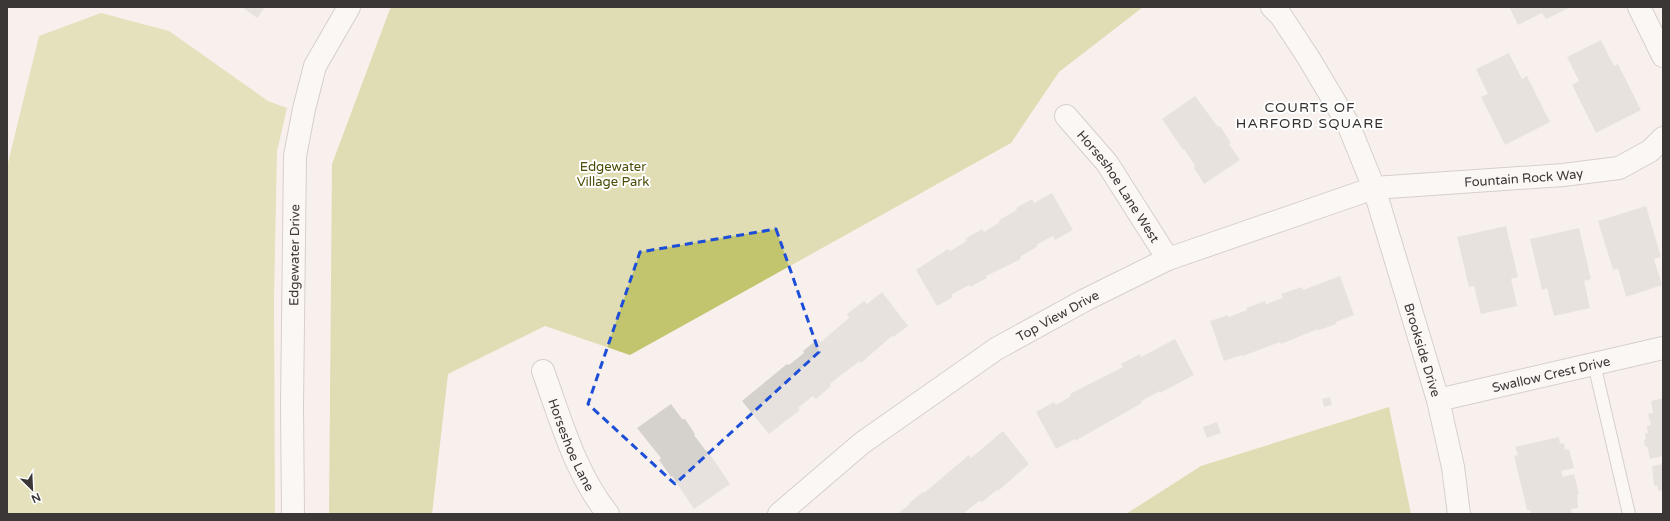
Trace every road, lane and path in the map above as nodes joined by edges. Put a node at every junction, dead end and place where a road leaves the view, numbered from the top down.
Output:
1 (349, 7) edge
2 (1272, 7) edge
3 (1639, 7) edge
4 (1663, 56) edge
5 (1066, 116) dead end
6 (1663, 138) edge
7 (1374, 188) junction
8 (1168, 259) junction
9 (1663, 348) edge
10 (1594, 364) junction
11 (543, 371) dead end
12 (1438, 400) junction
13 (294, 514) edge
14 (608, 514) edge
15 (779, 514) edge
16 (1459, 514) edge
17 (1629, 514) edge

1 - 13 street, Edgewater Drive
2 - 7 street
3 - 4 street
5 - 8 street, Horseshoe Lane West
6 - 7 street, Fountain Rock Way
7 - 8 street, Top View Drive
7 - 12 street, Brookside Drive
8 - 15 street, Top View Drive
9 - 10 street, Swallow Crest Drive
10 - 12 street, Swallow Crest Drive
10 - 17 lane
11 - 14 street, Horseshoe Lane
12 - 16 street, Brookside Drive

